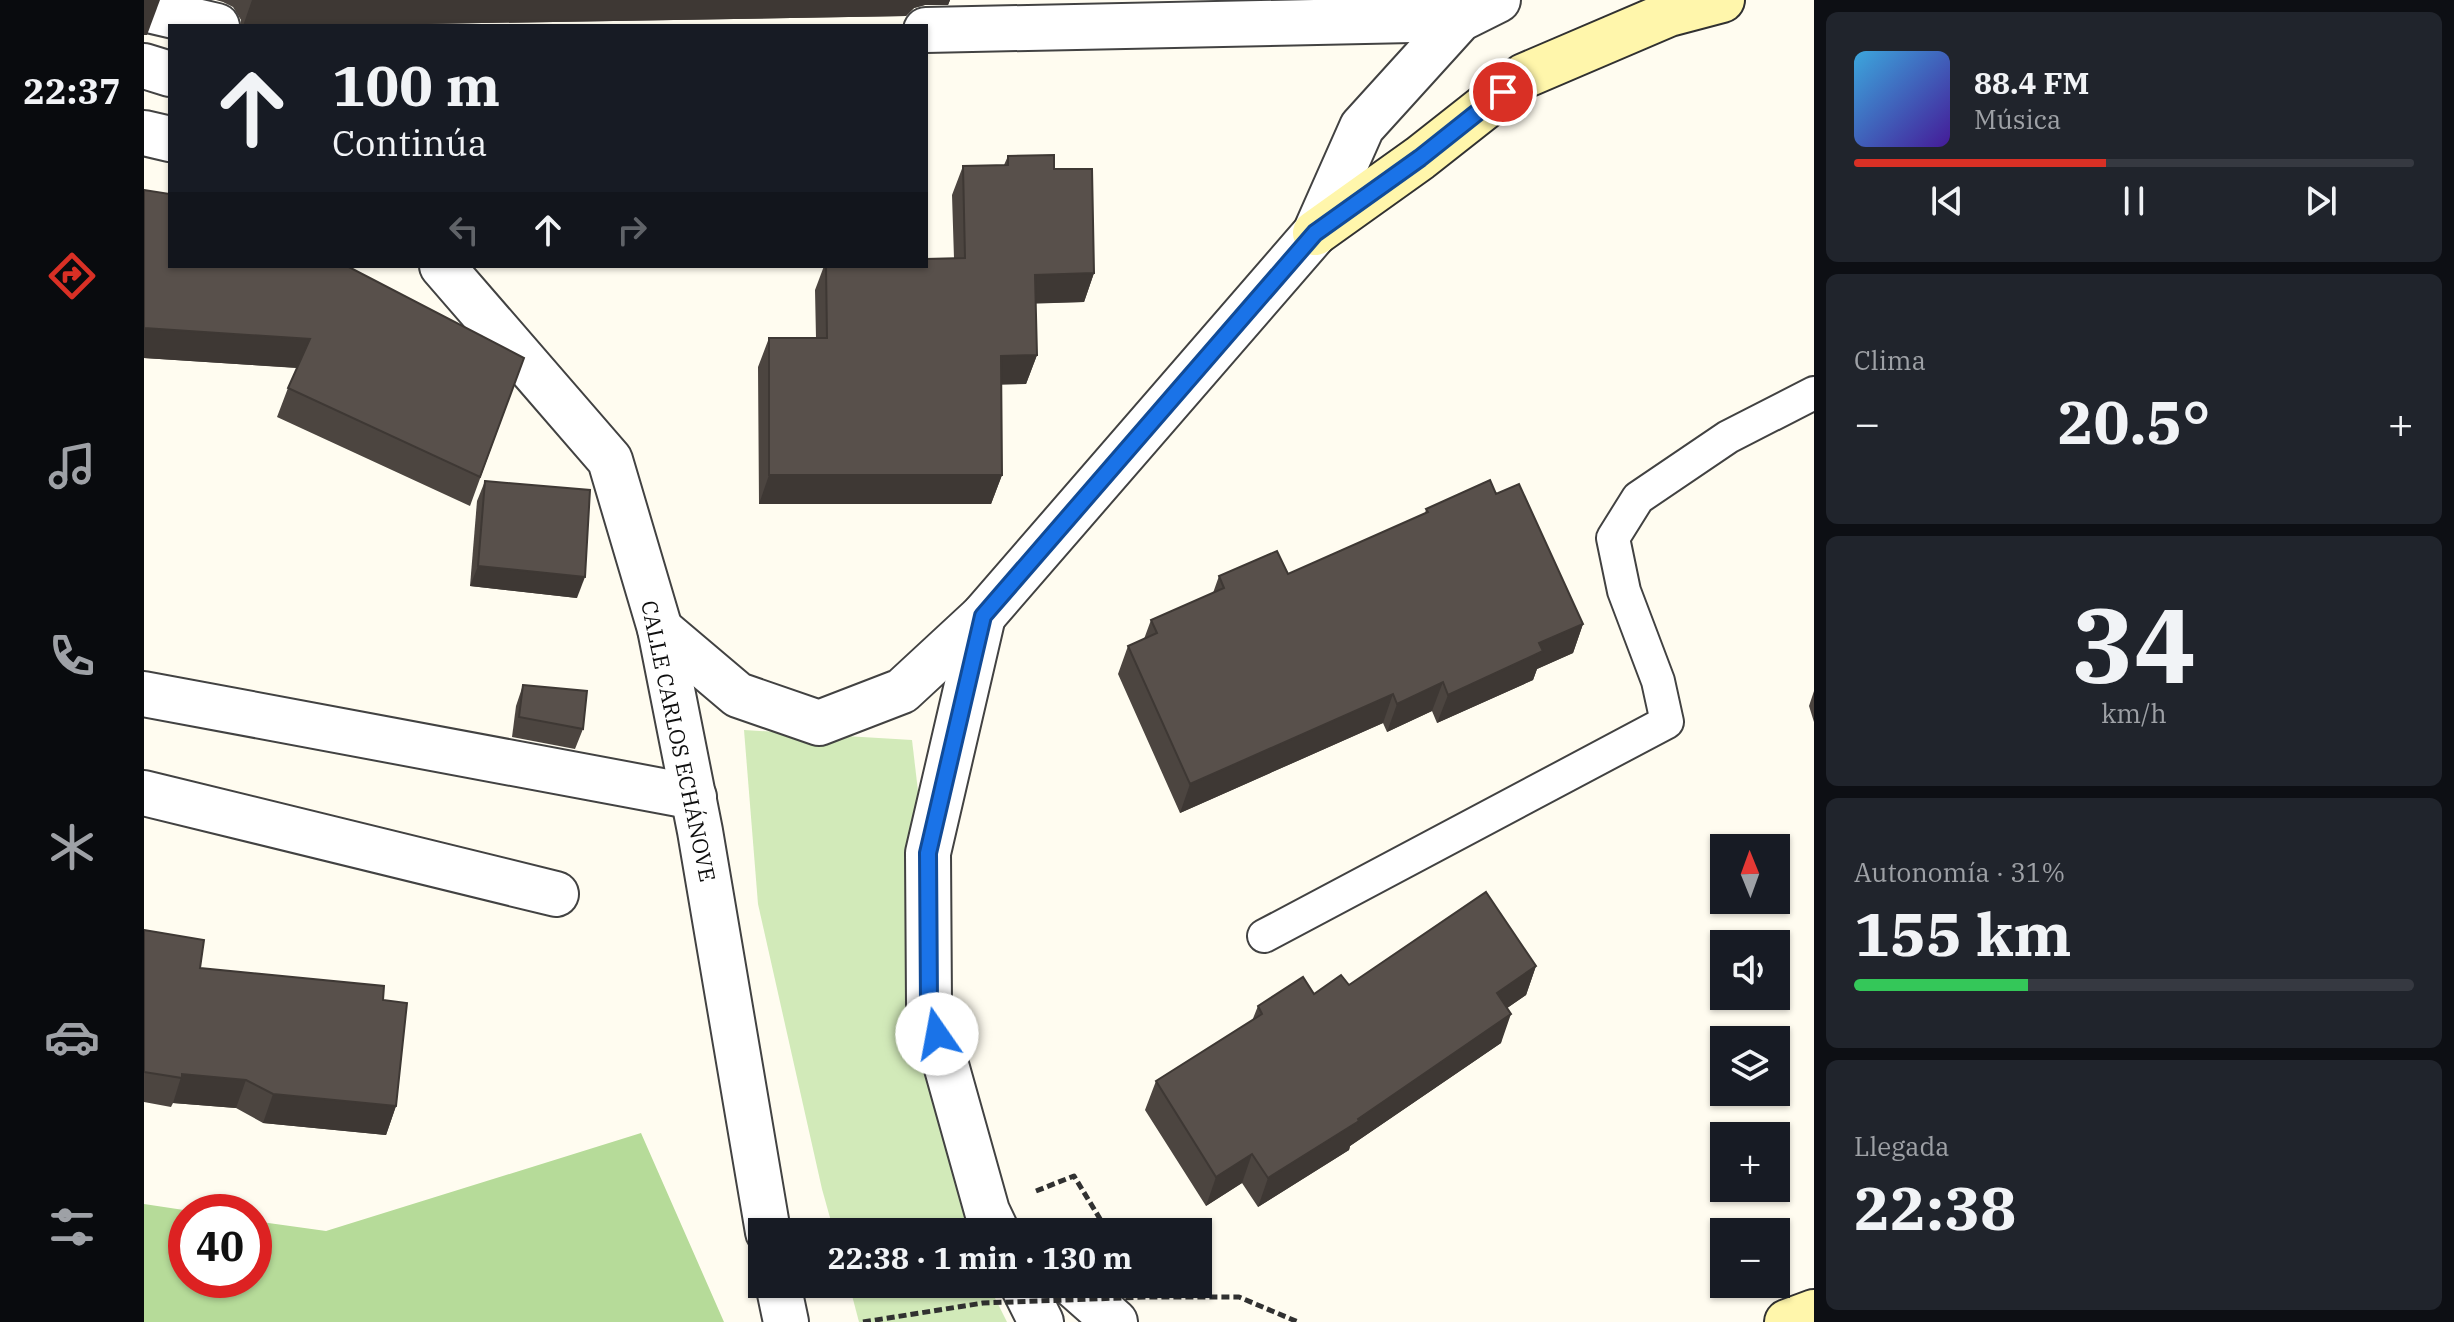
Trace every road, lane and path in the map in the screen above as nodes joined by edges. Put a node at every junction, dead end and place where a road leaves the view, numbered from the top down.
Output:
1 (1498, 0) edge
2 (1722, 0) edge
3 (144, 9) edge
4 (1460, 19) junction
5 (208, 24) edge
6 (928, 30) edge
7 (144, 66) edge
8 (168, 73) edge
9 (144, 133) edge
10 (168, 139) edge
11 (1315, 233) junction
12 (444, 268) edge
13 (1814, 393) edge
14 (983, 616) junction
15 (660, 629) junction
16 (144, 694) edge
17 (144, 793) edge
18 (694, 797) junction
19 (556, 894) dead end
20 (1264, 936) dead end
21 (1074, 1176) dead end
22 (766, 1218) edge
23 (997, 1218) edge
24 (1100, 1218) edge
25 (781, 1298) edge
26 (1088, 1298) edge
27 (1814, 1312) edge
28 (786, 1322) edge
29 (863, 1322) edge
30 (1115, 1322) edge
31 (1298, 1322) edge
32 (1787, 1322) edge

1 - 4 street
2 - 11 main road
3 - 5 street
4 - 6 street
4 - 11 street
7 - 8 street
9 - 10 street
11 - 14 street
12 - 15 street, CALLE CARLOS ECHÁNOVE
13 - 20 lane
14 - 15 street
14 - 23 street
15 - 18 street, CALLE CARLOS ECHÁNOVE
16 - 18 street
17 - 19 street
18 - 22 street, CALLE CARLOS ECHÁNOVE
21 - 24 path
25 - 28 street
26 - 30 street
27 - 32 main road
29 - 31 path, bridge

